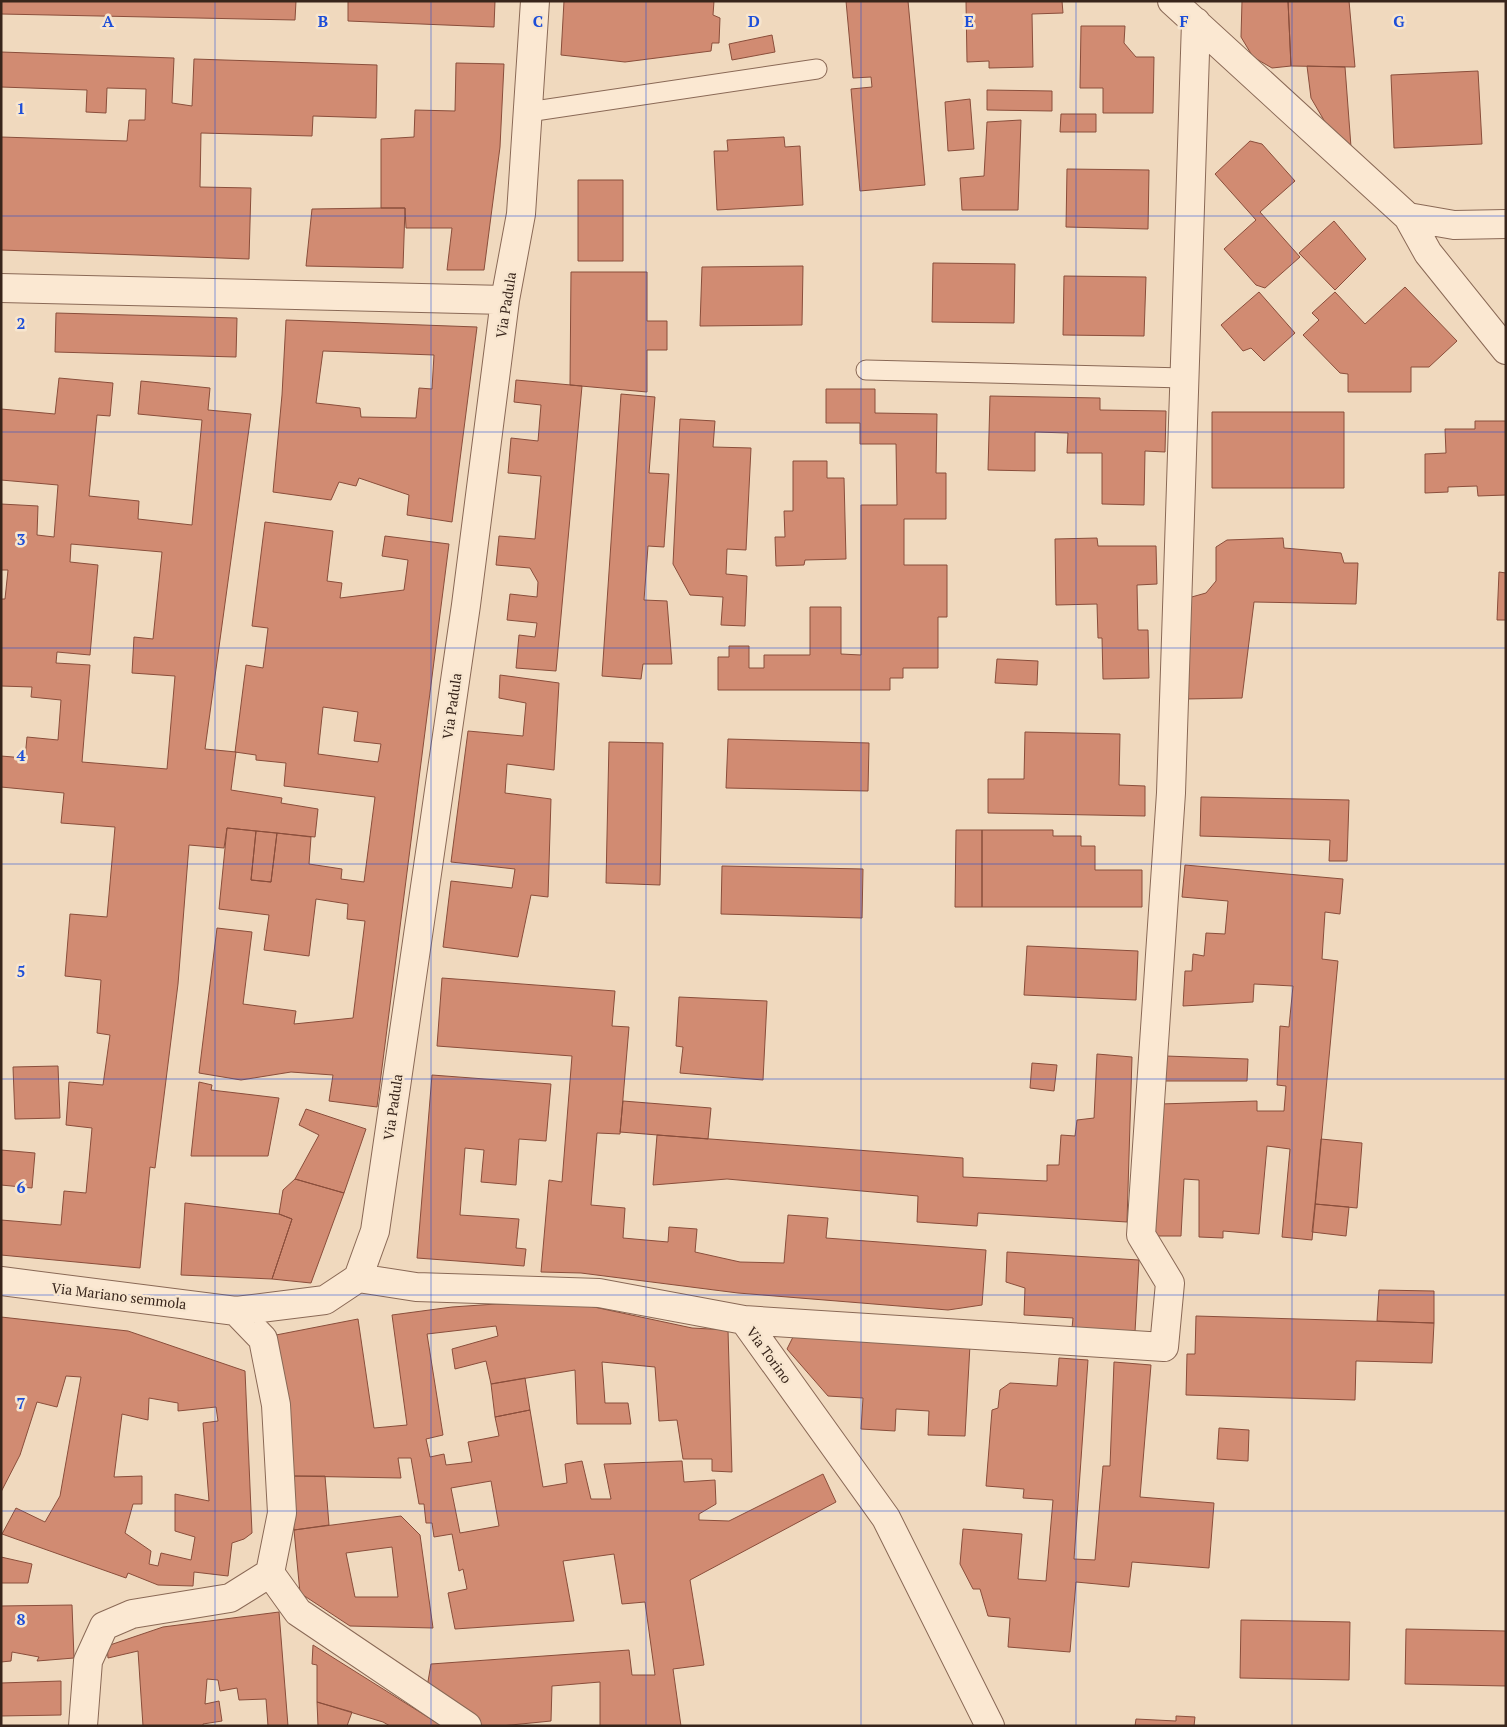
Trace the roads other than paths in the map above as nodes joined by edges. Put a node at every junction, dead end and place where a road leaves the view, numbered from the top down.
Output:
1 (534, 1) edge
2 (1172, 1) edge
3 (1196, 22) junction
4 (817, 69) dead end
5 (528, 112) junction
6 (1408, 217) junction
7 (1506, 224) edge
8 (1, 288) edge
9 (506, 300) junction
10 (1506, 350) edge
11 (866, 370) dead end
12 (1184, 378) junction
13 (358, 1278) junction
14 (1, 1281) edge
15 (236, 1311) junction
16 (744, 1320) junction
17 (270, 1573) junction
18 (83, 1726) edge
19 (467, 1726) edge
20 (990, 1726) edge

1 - 5 street, Via Padula
2 - 3 street
3 - 6 street
3 - 12 street
4 - 5 lane
5 - 9 street, Via Padula
6 - 7 street
6 - 10 street
8 - 9 street
9 - 13 street, Via Padula
11 - 12 lane
12 - 16 street
13 - 15 street
13 - 16 street, Via Torino
14 - 15 street, Via Mariano semmola
15 - 17 street
16 - 20 street, Via Torino
17 - 18 street
17 - 19 street

